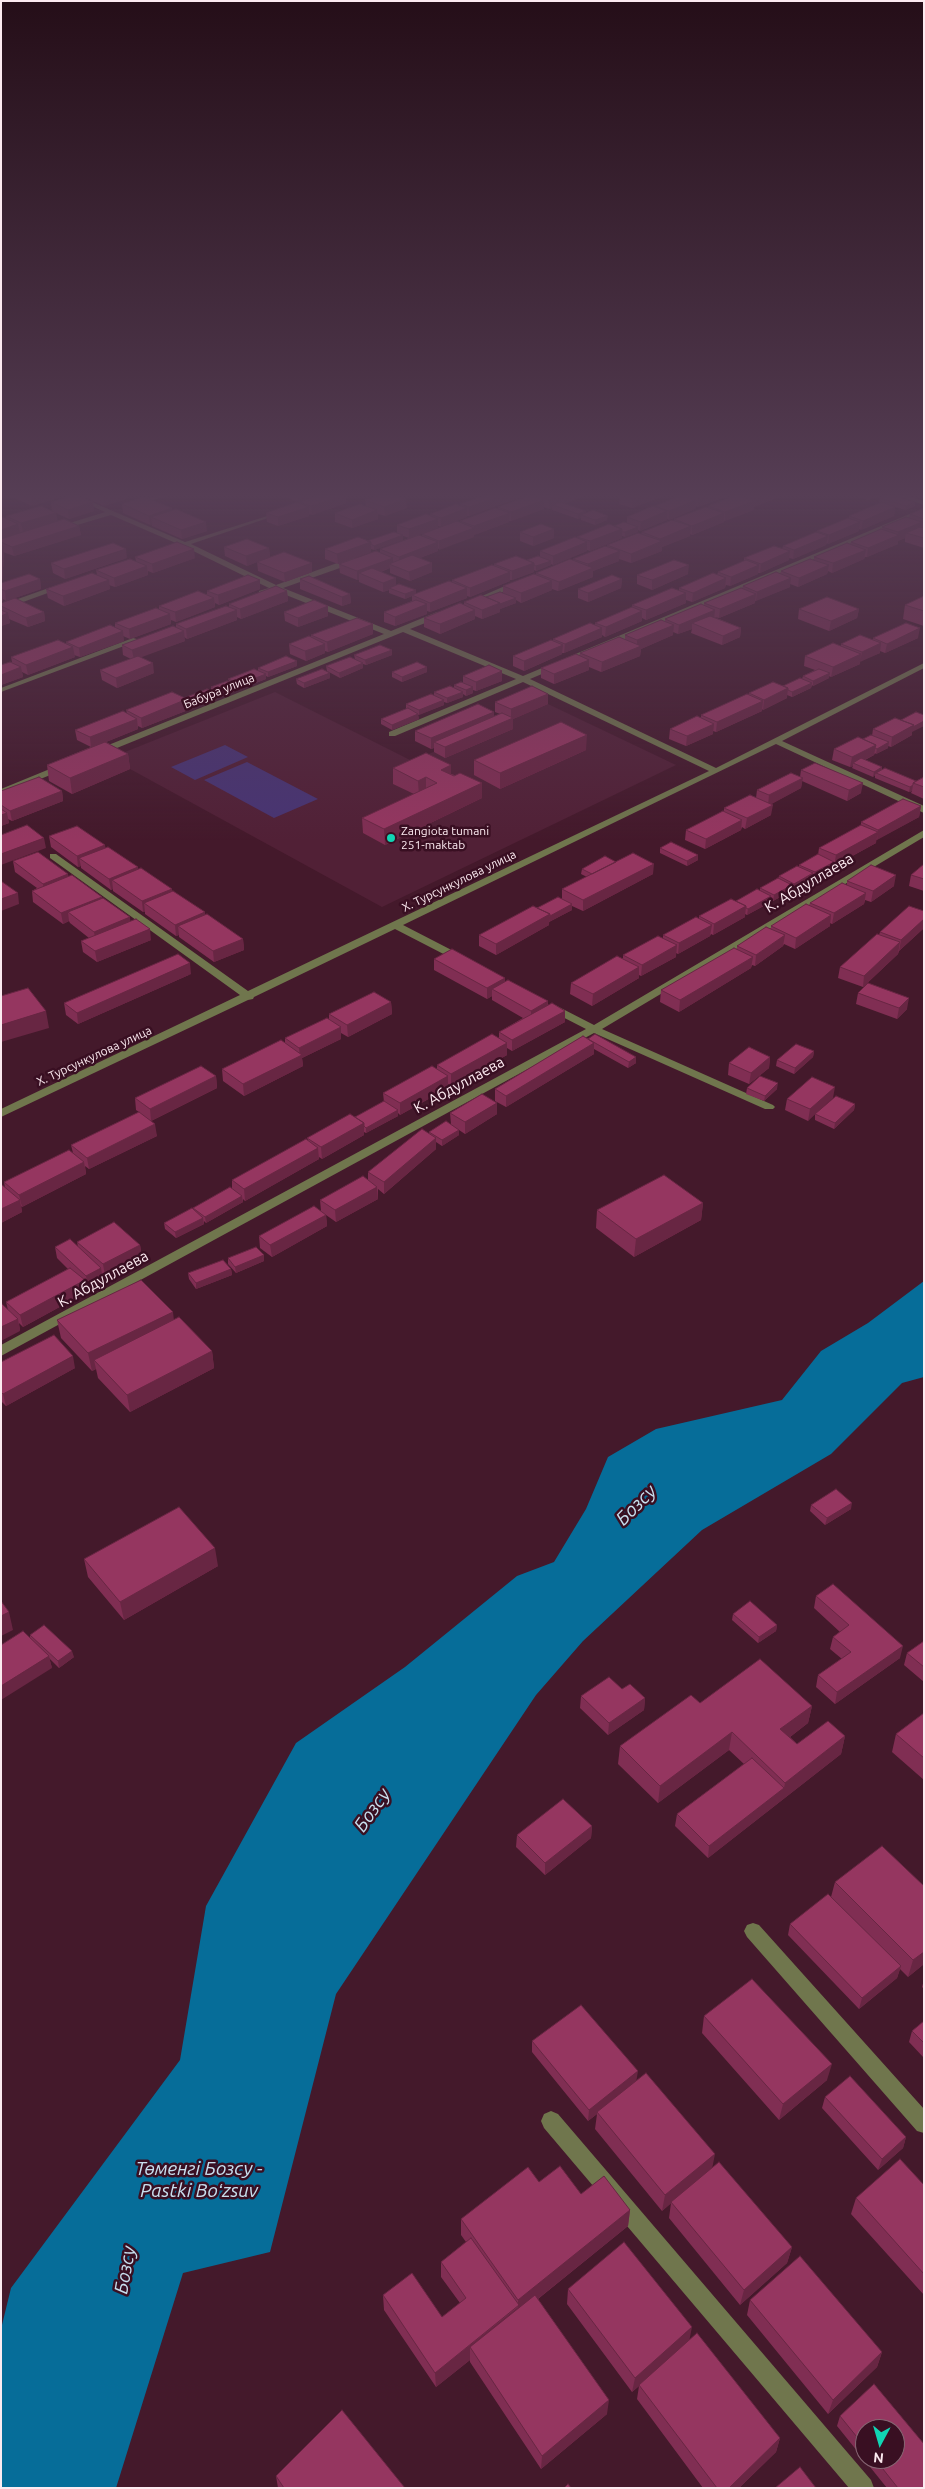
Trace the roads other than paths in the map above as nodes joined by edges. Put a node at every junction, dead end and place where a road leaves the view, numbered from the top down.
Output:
1 (329, 609) edge
2 (686, 609) edge
3 (449, 611) edge
4 (403, 629) junction
5 (391, 634) junction
6 (149, 636) edge
7 (924, 665) edge
8 (521, 678) junction
9 (3, 690) dead end
10 (392, 734) dead end
11 (774, 740) junction
12 (92, 755) edge
13 (74, 762) edge
14 (716, 771) junction
15 (1, 792) edge
16 (924, 810) edge
17 (924, 833) edge
18 (53, 856) dead end
19 (396, 925) junction
20 (473, 966) edge
21 (249, 997) junction
22 (542, 1002) edge
23 (594, 1029) junction
24 (769, 1108) dead end
25 (3, 1110) edge
26 (1, 1351) edge
27 (753, 1931) dead end
28 (551, 2122) dead end
29 (924, 2124) edge
30 (863, 2488) edge

1 - 5 street
2 - 8 street
3 - 4 street, Бабура улица
4 - 5 street, Бабура улица
4 - 8 street
5 - 12 street, Бабура улица
6 - 9 street
7 - 11 street, Х. Турсункулова улица
8 - 10 street
8 - 14 street
11 - 14 street, Х. Турсункулова улица
11 - 16 street
13 - 15 street
14 - 19 street, Х. Турсункулова улица
17 - 23 street, К. Абдуллаева
18 - 21 street
19 - 20 street
19 - 21 street, Х. Турсункулова улица
21 - 25 street, Х. Турсункулова улица
22 - 23 street
23 - 24 street
23 - 26 street, К. Абдуллаева
27 - 29 street
28 - 30 street

